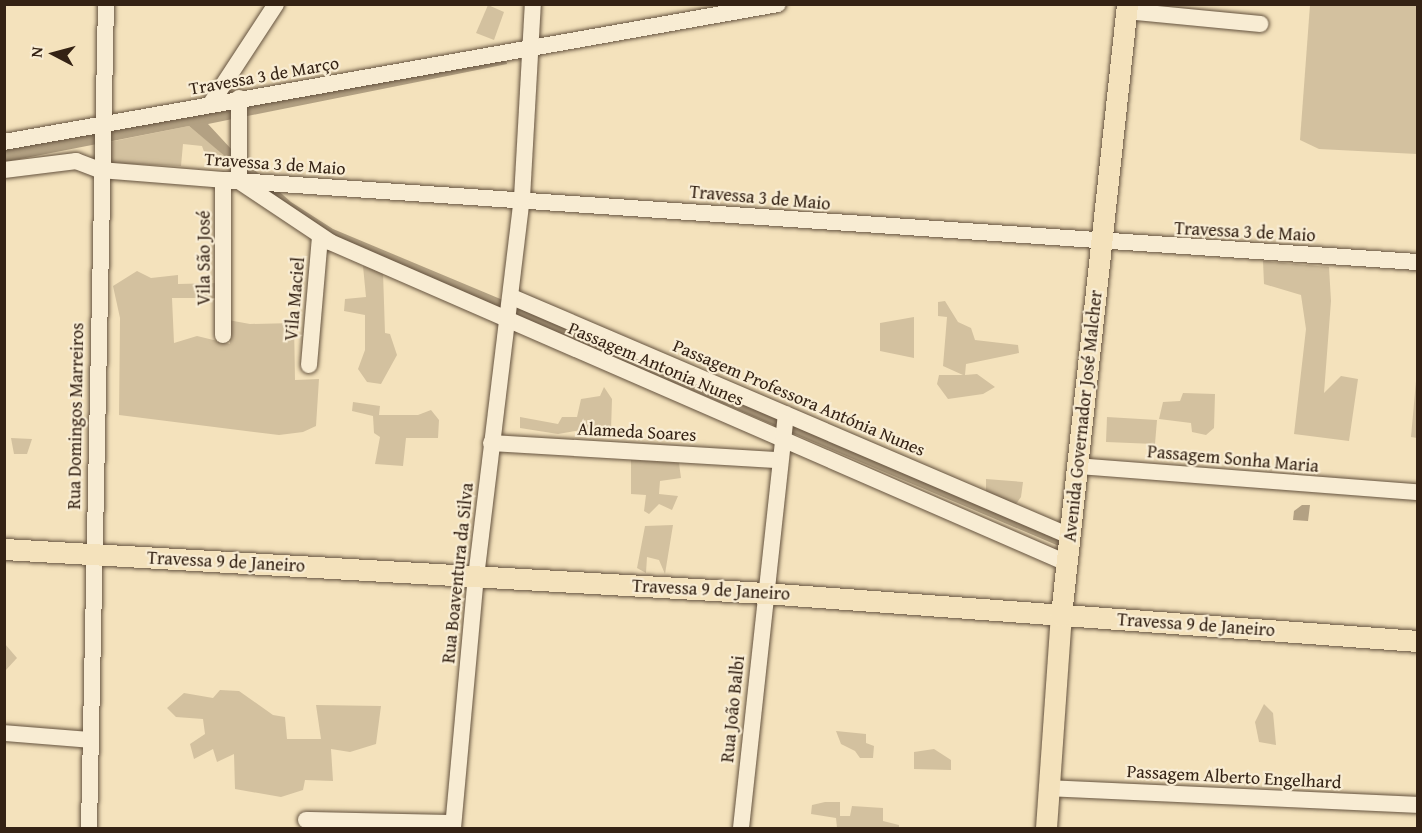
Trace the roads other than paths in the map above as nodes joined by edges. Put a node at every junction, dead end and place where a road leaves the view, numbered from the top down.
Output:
1 (106, 4) edge
2 (276, 4) edge
3 (533, 4) edge
4 (778, 4) edge
5 (1127, 8) edge
6 (1260, 24) dead end
7 (530, 50) junction
8 (210, 105) junction
9 (239, 107) junction
10 (103, 124) junction
11 (4, 142) edge
12 (100, 167) junction
13 (4, 170) edge
14 (239, 174) junction
15 (522, 198) junction
16 (320, 236) junction
17 (1101, 243) junction
18 (1418, 262) edge
19 (512, 297) junction
20 (508, 322) junction
21 (223, 335) dead end
22 (309, 365) dead end
23 (786, 414) junction
24 (783, 438) junction
25 (491, 443) junction
26 (780, 460) junction
27 (1077, 466) junction
28 (1418, 492) edge
29 (1070, 536) junction
30 (4, 549) edge
31 (93, 554) junction
32 (1067, 563) junction
33 (476, 577) junction
34 (764, 593) junction
35 (1061, 615) junction
36 (1418, 641) edge
37 (4, 733) edge
38 (91, 740) junction
39 (1048, 788) junction
40 (1418, 804) edge
41 (306, 820) dead end
42 (453, 826) edge
43 (89, 828) edge
44 (741, 828) edge
45 (1046, 828) edge

1 - 10 street, Rua Domingos Marreiros
2 - 8 street
3 - 7 street
4 - 7 street, Travessa 3 de Março
5 - 6 street
5 - 17 main road, Avenida Governador José Malcher
7 - 9 street, Travessa 3 de Março
7 - 15 street
8 - 9 street, Travessa 3 de Março
8 - 10 street, Travessa 3 de Março
9 - 14 street, Vila São José
10 - 11 street, Travessa 3 de Março
10 - 12 street, Rua Domingos Marreiros
12 - 13 street
12 - 14 street, Travessa 3 de Maio
12 - 31 street, Rua Domingos Marreiros
14 - 15 street, Travessa 3 de Maio
14 - 16 street, Passagem Antonia Nunes
14 - 21 street, Vila São José
15 - 17 street, Travessa 3 de Maio
15 - 19 street
16 - 20 street, Passagem Antonia Nunes
16 - 22 street, Vila Maciel
17 - 18 street, Travessa 3 de Maio
17 - 27 main road, Avenida Governador José Malcher
19 - 20 street, Rua Boaventura da Silva
19 - 23 street, Passagem Professora Antónia Nunes
20 - 24 street, Passagem Antonia Nunes
20 - 25 street, Rua Boaventura da Silva
23 - 24 street, Rua João Balbi
23 - 29 street, Passagem Professora Antónia Nunes
24 - 26 street, Rua João Balbi
24 - 32 street, Passagem Antonia Nunes
25 - 26 street, Alameda Soares
25 - 33 street, Rua Boaventura da Silva
26 - 34 street, Rua João Balbi
27 - 28 street, Passagem Sonha Maria
27 - 29 main road, Avenida Governador José Malcher
29 - 32 main road, Avenida Governador José Malcher
30 - 31 main road, Travessa 9 de Janeiro
31 - 33 main road, Travessa 9 de Janeiro
31 - 38 street, Rua Domingos Marreiros
32 - 35 main road, Avenida Governador José Malcher
33 - 34 main road, Travessa 9 de Janeiro
33 - 42 street, Rua Boaventura da Silva
34 - 35 main road, Travessa 9 de Janeiro
34 - 44 street, Rua João Balbi
35 - 36 main road, Travessa 9 de Janeiro
35 - 39 main road, Avenida Governador José Malcher
37 - 38 street
38 - 43 street, Rua Domingos Marreiros
39 - 40 street, Passagem Alberto Engelhard
39 - 45 main road, Avenida Governador José Malcher
41 - 42 street

